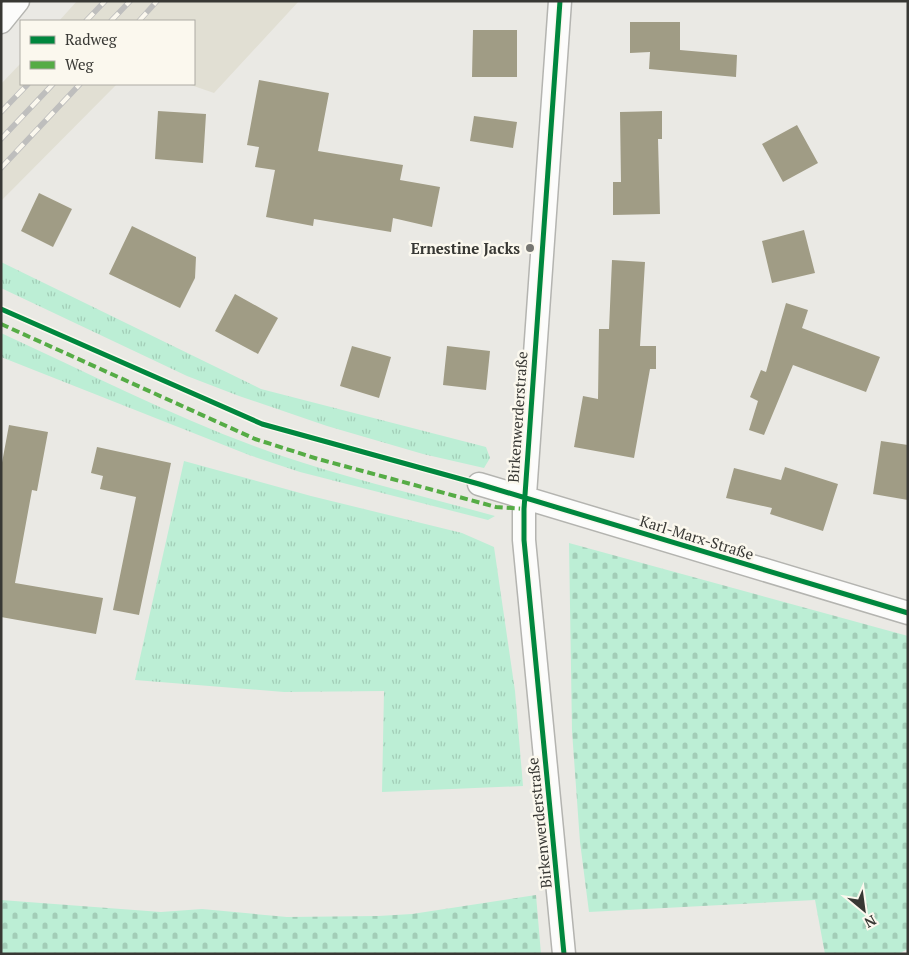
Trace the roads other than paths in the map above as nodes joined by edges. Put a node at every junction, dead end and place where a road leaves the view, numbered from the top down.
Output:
1 (18, 1) edge
2 (560, 1) edge
3 (1, 22) edge
4 (479, 484) dead end
5 (524, 498) junction
6 (908, 613) edge
7 (564, 954) edge

1 - 3 street
2 - 5 street, Birkenwerderstraße
4 - 5 street, Karl-Marx-Straße
5 - 6 street, Karl-Marx-Straße
5 - 7 street, Birkenwerderstraße

